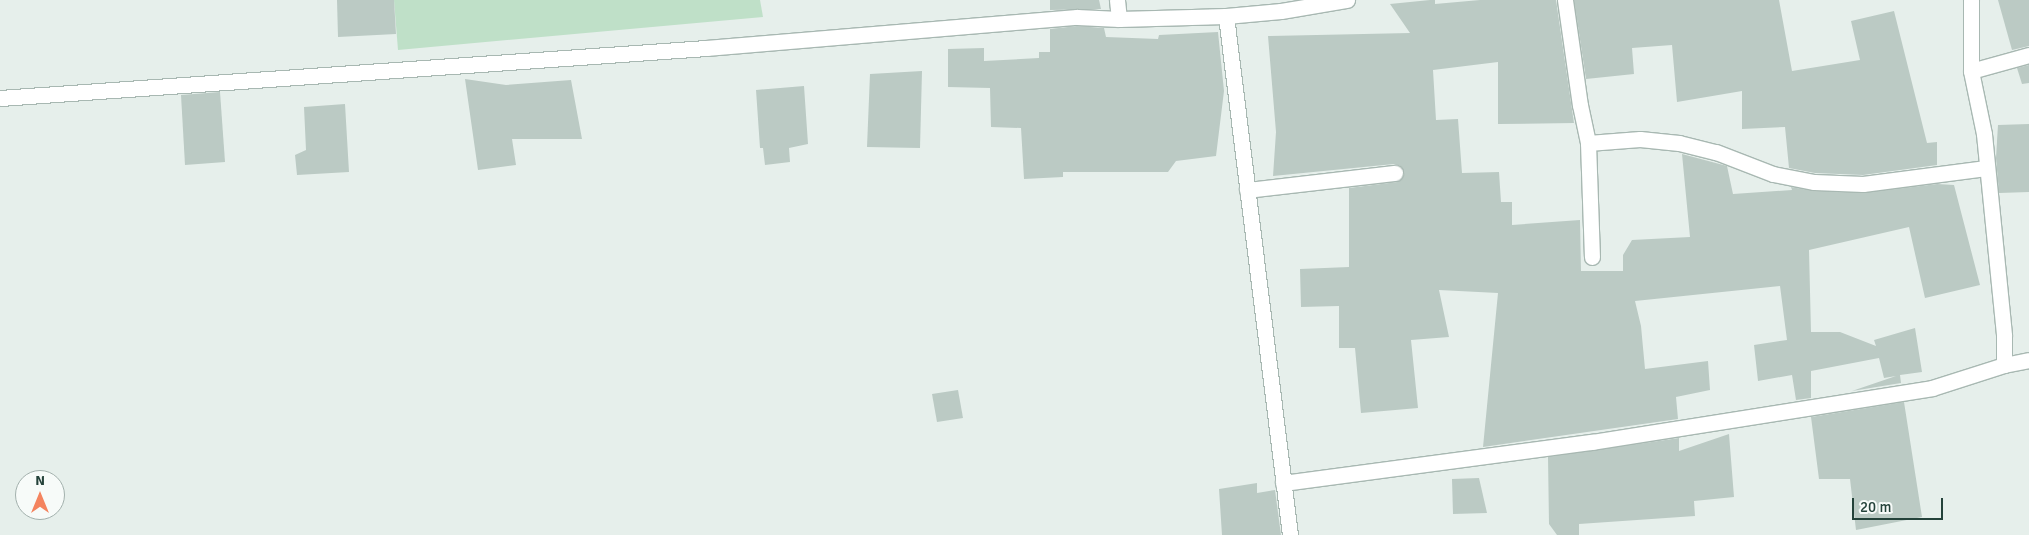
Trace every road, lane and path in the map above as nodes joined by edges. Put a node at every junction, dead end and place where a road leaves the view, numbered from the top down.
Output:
1 (1117, 0) edge
2 (1343, 0) edge
3 (1347, 0) edge
4 (1565, 0) edge
5 (1972, 0) edge
6 (1226, 16) junction
7 (1119, 19) junction
8 (2029, 55) edge
9 (1971, 71) junction
10 (0, 98) edge
11 (1588, 143) junction
12 (1986, 168) junction
13 (1395, 173) dead end
14 (1248, 190) junction
15 (1592, 257) dead end
16 (2029, 360) edge
17 (2004, 365) junction
18 (1283, 483) junction
19 (1290, 535) edge

1 - 7 street
2 - 3 street
2 - 6 street
4 - 11 street
5 - 9 street
6 - 7 street
6 - 14 street
7 - 10 street
8 - 9 street
9 - 12 street
11 - 12 street
11 - 15 street
12 - 17 street
13 - 14 street
14 - 18 street
16 - 17 street
17 - 18 street
18 - 19 street

